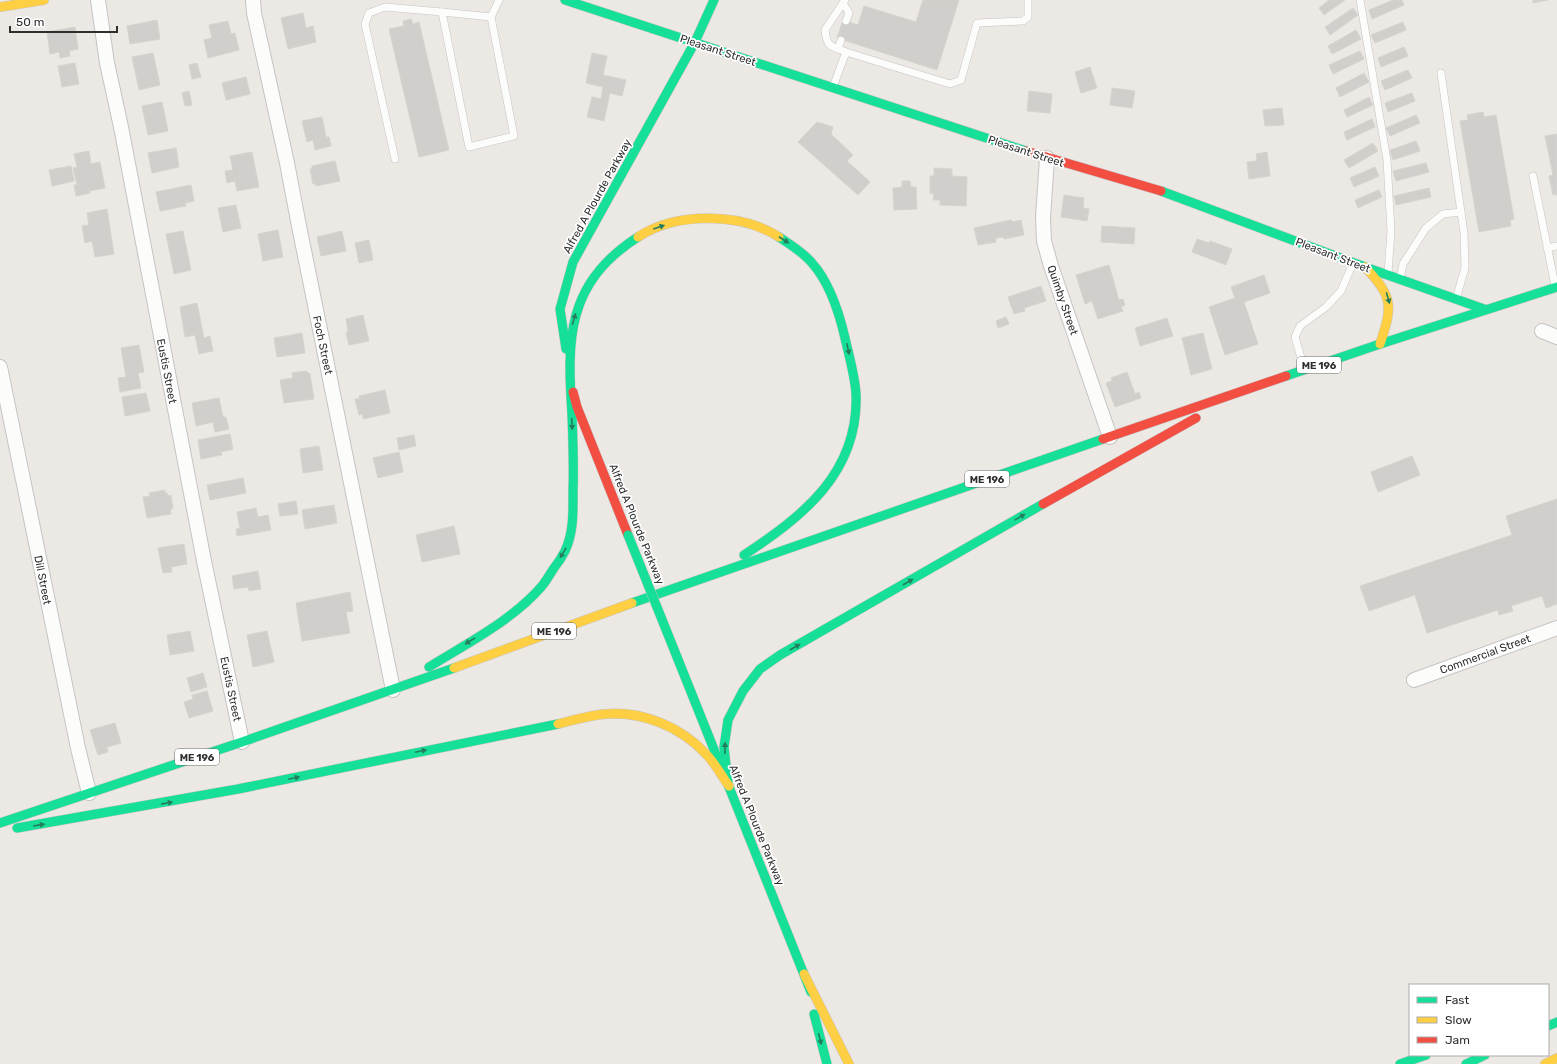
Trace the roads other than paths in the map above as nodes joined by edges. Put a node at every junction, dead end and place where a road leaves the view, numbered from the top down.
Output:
1 (44, 0) edge
2 (98, 0) edge
3 (253, 0) edge
4 (499, 0) edge
5 (565, 0) edge
6 (714, 0) edge
7 (1028, 0) edge
8 (1360, 0) edge
9 (844, 2) edge
10 (0, 7) edge
11 (442, 12) junction
12 (491, 17) junction
13 (846, 21) dead end
14 (841, 40) dead end
15 (695, 42) junction
16 (838, 49) junction
17 (846, 52) junction
18 (1441, 73) dead end
19 (833, 87) junction
20 (1047, 158) junction
21 (396, 159) dead end
22 (1533, 176) dead end
23 (1461, 212) junction
24 (1557, 246) edge
25 (1548, 248) junction
26 (1353, 262) junction
27 (1365, 267) junction
28 (1388, 275) junction
29 (1400, 280) junction
30 (1556, 287) edge
31 (1456, 299) junction
32 (1484, 309) junction
33 (1542, 331) dead end
34 (1557, 337) edge
35 (1380, 344) junction
36 (0, 367) edge
37 (1304, 370) junction
38 (569, 371) junction
39 (1259, 386) junction
40 (1110, 437) junction
41 (716, 573) junction
42 (1557, 628) edge
43 (1414, 680) dead end
44 (393, 690) junction
45 (242, 742) junction
46 (729, 786) junction
47 (89, 793) junction
48 (0, 823) edge
49 (0, 831) edge
50 (804, 974) junction
51 (1423, 1056) edge
52 (1483, 1056) edge
53 (1557, 1058) edge
54 (827, 1064) edge
55 (840, 1064) edge
56 (849, 1064) edge
57 (1400, 1064) edge
58 (1466, 1064) edge
59 (1545, 1064) edge

1 - 10 main road
2 - 45 street, Eustis Street
3 - 44 street, Foch Street
4 - 12 lane
5 - 15 main road, Pleasant Street
6 - 15 main road, Alfred A Plourde Parkway
7 - 17 lane
8 - 28 lane
9 - 13 lane
9 - 16 lane
11 - 12 lane
11 - 12 lane
11 - 21 lane
14 - 16 lane
15 - 19 main road, Pleasant Street
15 - 38 main road, Alfred A Plourde Parkway
16 - 17 lane
17 - 19 lane
18 - 23 lane
19 - 20 main road, Pleasant Street
20 - 26 main road, Pleasant Street
20 - 40 street, Quimby Street
22 - 25 lane
23 - 29 lane
23 - 31 lane
24 - 25 lane
25 - 30 lane
26 - 27 main road, Pleasant Street
26 - 37 lane
27 - 28 main road, Pleasant Street
27 -> 35 main road
28 - 29 main road, Pleasant Street
29 - 31 main road, Pleasant Street
30 - 32 main road, ME 196
31 - 32 main road, Pleasant Street
32 - 35 main road, ME 196
33 - 34 street
35 - 37 main road, ME 196
36 - 47 street, Dill Street
37 - 39 main road, ME 196
38 -> 41 main road
38 -> 44 main road
38 - 46 main road, Alfred A Plourde Parkway, bridge
39 - 40 main road, ME 196
46 -> 39 main road
40 - 41 main road, ME 196
41 - 44 main road, ME 196
42 - 43 street, Commercial Street
44 - 45 main road, ME 196
45 - 47 main road, ME 196
49 -> 46 main road
46 - 50 main road, Alfred A Plourde Parkway
47 - 48 main road, ME 196
50 -> 54 main road
50 - 55 main road, Alfred A Plourde Parkway
50 - 56 main road
51 - 57 main road
52 - 58 main road
53 - 59 main road

